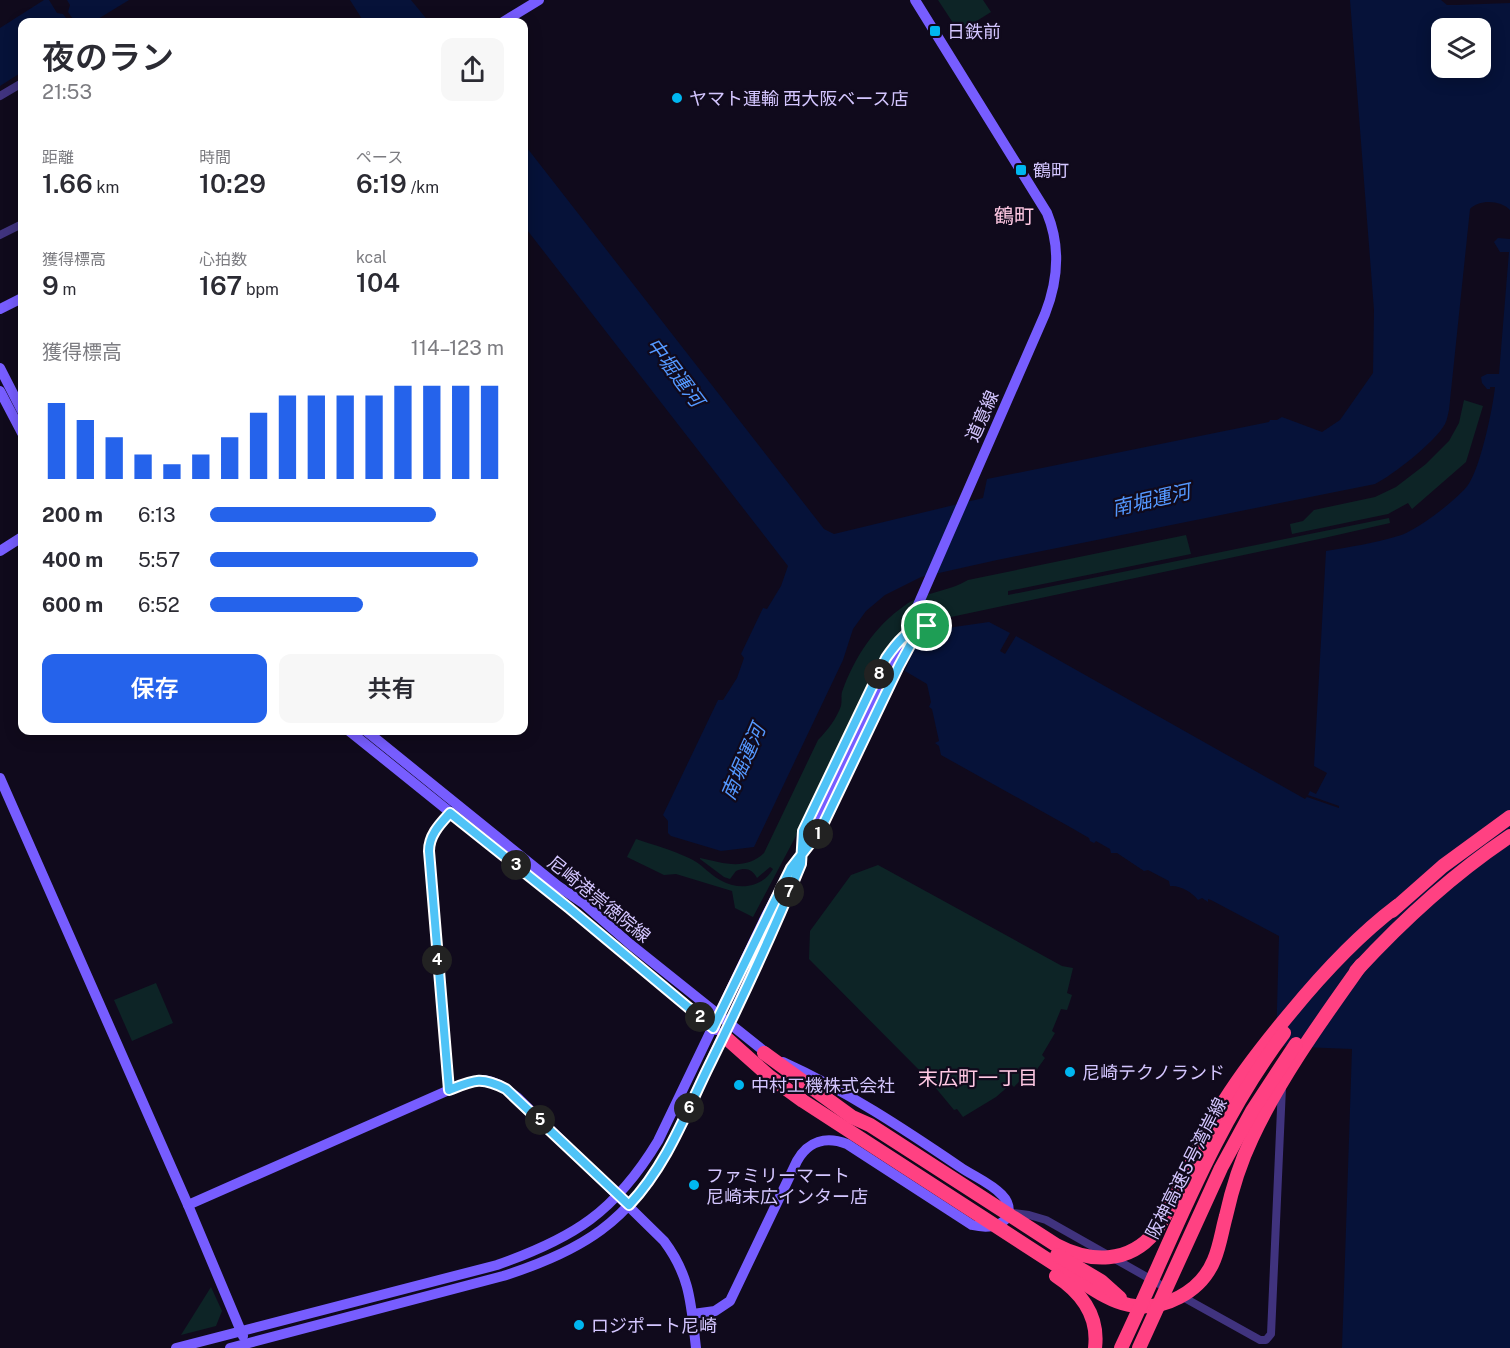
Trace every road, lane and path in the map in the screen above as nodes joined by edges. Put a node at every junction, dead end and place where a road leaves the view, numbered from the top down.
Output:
1 (539, 0) edge
2 (915, 0) edge
3 (510, 18) edge
4 (18, 85) edge
5 (0, 96) edge
6 (18, 226) edge
7 (0, 235) edge
8 (18, 300) edge
9 (0, 309) edge
10 (0, 368) edge
11 (0, 391) edge
12 (18, 403) edge
13 (18, 425) edge
14 (18, 540) edge
15 (0, 551) edge
16 (354, 735) edge
17 (371, 735) edge
18 (0, 778) edge
19 (450, 813) junction
20 (1510, 817) edge
21 (1510, 836) edge
22 (801, 854) junction
23 (1397, 906) junction
24 (1361, 965) junction
25 (718, 1016) junction
26 (722, 1030) junction
27 (764, 1053) junction
28 (1283, 1056) dead end
29 (449, 1090) junction
30 (866, 1132) junction
31 (935, 1187) junction
32 (619, 1196) junction
33 (188, 1205) junction
34 (629, 1205) junction
35 (1009, 1212) junction
36 (693, 1314) junction
37 (241, 1330) junction
38 (247, 1346) edge
39 (176, 1348) edge
40 (230, 1348) edge
41 (696, 1348) edge
42 (1095, 1348) edge
43 (1121, 1348) edge
44 (1140, 1348) edge

1 - 3 street
2 - 22 street, 道意線
4 - 5 street
6 - 7 street
8 - 9 street
10 - 12 street
11 - 13 street
14 - 15 street
16 - 19 street, 尼崎港崇徳院線
17 - 25 street, 尼崎港崇徳院線
18 - 33 street
19 - 26 street, 尼崎港崇徳院線
19 - 29 street
20 - 23 highway, 阪神高速5号湾岸線
21 - 24 highway, 阪神高速5号湾岸線
22 - 22 street
22 - 25 street, 道意線
22 - 26 street, 道意線
23 - 30 highway
23 - 43 highway, 阪神高速5号湾岸線
24 - 31 highway
24 - 44 highway, 阪神高速5号湾岸線
25 - 26 street, 道意線
26 - 27 street, 尼崎港崇徳院線
26 - 30 highway
26 - 32 street
26 - 34 street
27 - 30 highway
27 - 35 street, 尼崎港崇徳院線
28 - 35 street
29 - 32 street
29 - 33 street
30 - 31 highway
30 - 44 highway
31 - 42 highway
32 - 34 street
32 - 37 street
33 - 37 street
34 - 36 street
34 - 38 street
35 - 36 street
36 - 41 street
37 - 38 street
37 - 39 street
38 - 40 street

